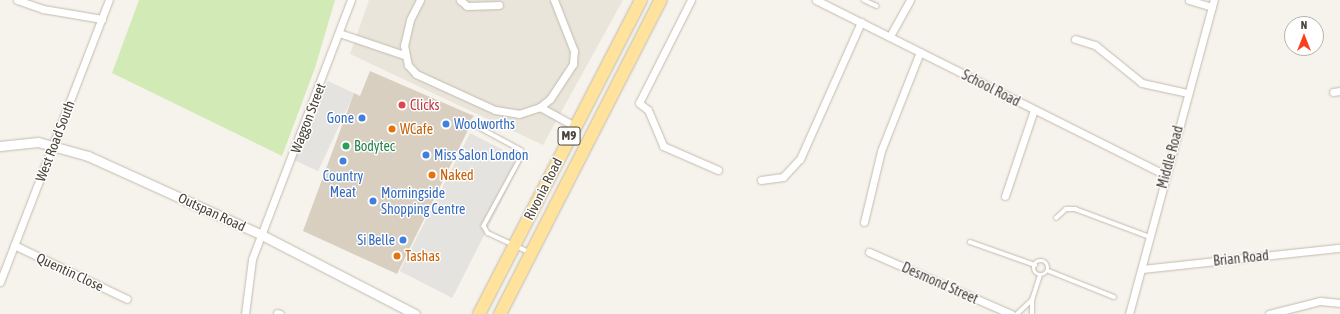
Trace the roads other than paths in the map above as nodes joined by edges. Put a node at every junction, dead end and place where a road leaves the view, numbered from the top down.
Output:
1 (17, 0) edge
2 (109, 0) edge
3 (351, 0) edge
4 (420, 0) edge
5 (460, 0) edge
6 (554, 0) edge
7 (641, 0) edge
8 (661, 0) edge
9 (692, 0) edge
10 (816, 0) edge
11 (864, 0) edge
12 (910, 0) edge
13 (1189, 0) edge
14 (1213, 4) edge
15 (499, 5) dead end
16 (877, 6) dead end
17 (102, 19) junction
18 (861, 22) junction
19 (339, 34) junction
20 (890, 36) junction
21 (1075, 39) dead end
22 (920, 52) junction
23 (404, 55) junction
24 (1187, 93) junction
25 (540, 108) junction
26 (1034, 110) junction
27 (471, 123) dead end
28 (574, 126) junction
29 (54, 144) junction
30 (0, 146) edge
31 (718, 170) dead end
32 (1165, 175) junction
33 (761, 180) dead end
34 (1005, 196) dead end
35 (1056, 218) dead end
36 (864, 222) dead end
37 (262, 235) junction
38 (1150, 237) junction
39 (970, 242) dead end
40 (14, 245) junction
41 (514, 245) junction
42 (1340, 248) edge
43 (869, 252) dead end
44 (530, 253) junction
45 (1035, 264) junction
46 (1142, 270) junction
47 (1048, 271) junction
48 (1040, 276) junction
49 (0, 282) edge
50 (1114, 297) dead end
51 (127, 299) dead end
52 (1032, 300) junction
53 (1340, 303) edge
54 (245, 314) edge
55 (414, 314) edge
56 (478, 314) edge
57 (500, 314) edge
58 (1011, 314) edge
59 (1017, 314) edge
60 (1032, 314) edge
61 (1129, 314) edge
62 (1268, 314) edge

1 - 17 street
2 - 17 street, West Road South
3 - 19 street, Waggon Street
4 - 23 street
5 - 15 street
6 - 25 street
7 - 28 main road, Rivonia Road / M9
8 - 44 main road, Rivonia Road / M9
9 - 31 street
10 - 18 street, School Road
11 - 16 lane
12 - 20 street
13 - 14 street
14 - 24 street, Middle Road
17 - 29 street, West Road South
18 - 20 street, School Road
18 - 33 street
19 - 23 street
19 - 37 street, Waggon Street
20 - 22 street, School Road
21 - 24 street
22 - 26 street, School Road
22 - 36 street
23 - 25 street
24 - 32 street, Middle Road
25 - 28 street
26 - 32 street, School Road
26 - 34 street
27 - 41 lane
28 - 41 main road, Rivonia Road / M9
29 - 30 street, Outspan Road
29 - 37 street, Outspan Road
29 - 40 street, West Road South
32 - 38 street, Middle Road
35 - 38 lane
37 - 54 street, Waggon Street
37 - 55 street, Outspan Road
38 - 46 street, Middle Road
39 - 45 lane
40 - 49 street, West Road South
40 - 51 street, Quentin Close
41 - 44 lane
41 - 56 main road, Rivonia Road / M9
42 - 46 street, Brian Road
43 - 58 street, Desmond Street
44 - 57 main road, Rivonia Road / M9
45 - 47 lane
45 - 48 lane
46 - 61 street, Middle Road
47 - 48 lane
47 - 50 lane
48 - 52 lane
52 - 59 lane
52 - 60 lane
53 - 62 street

